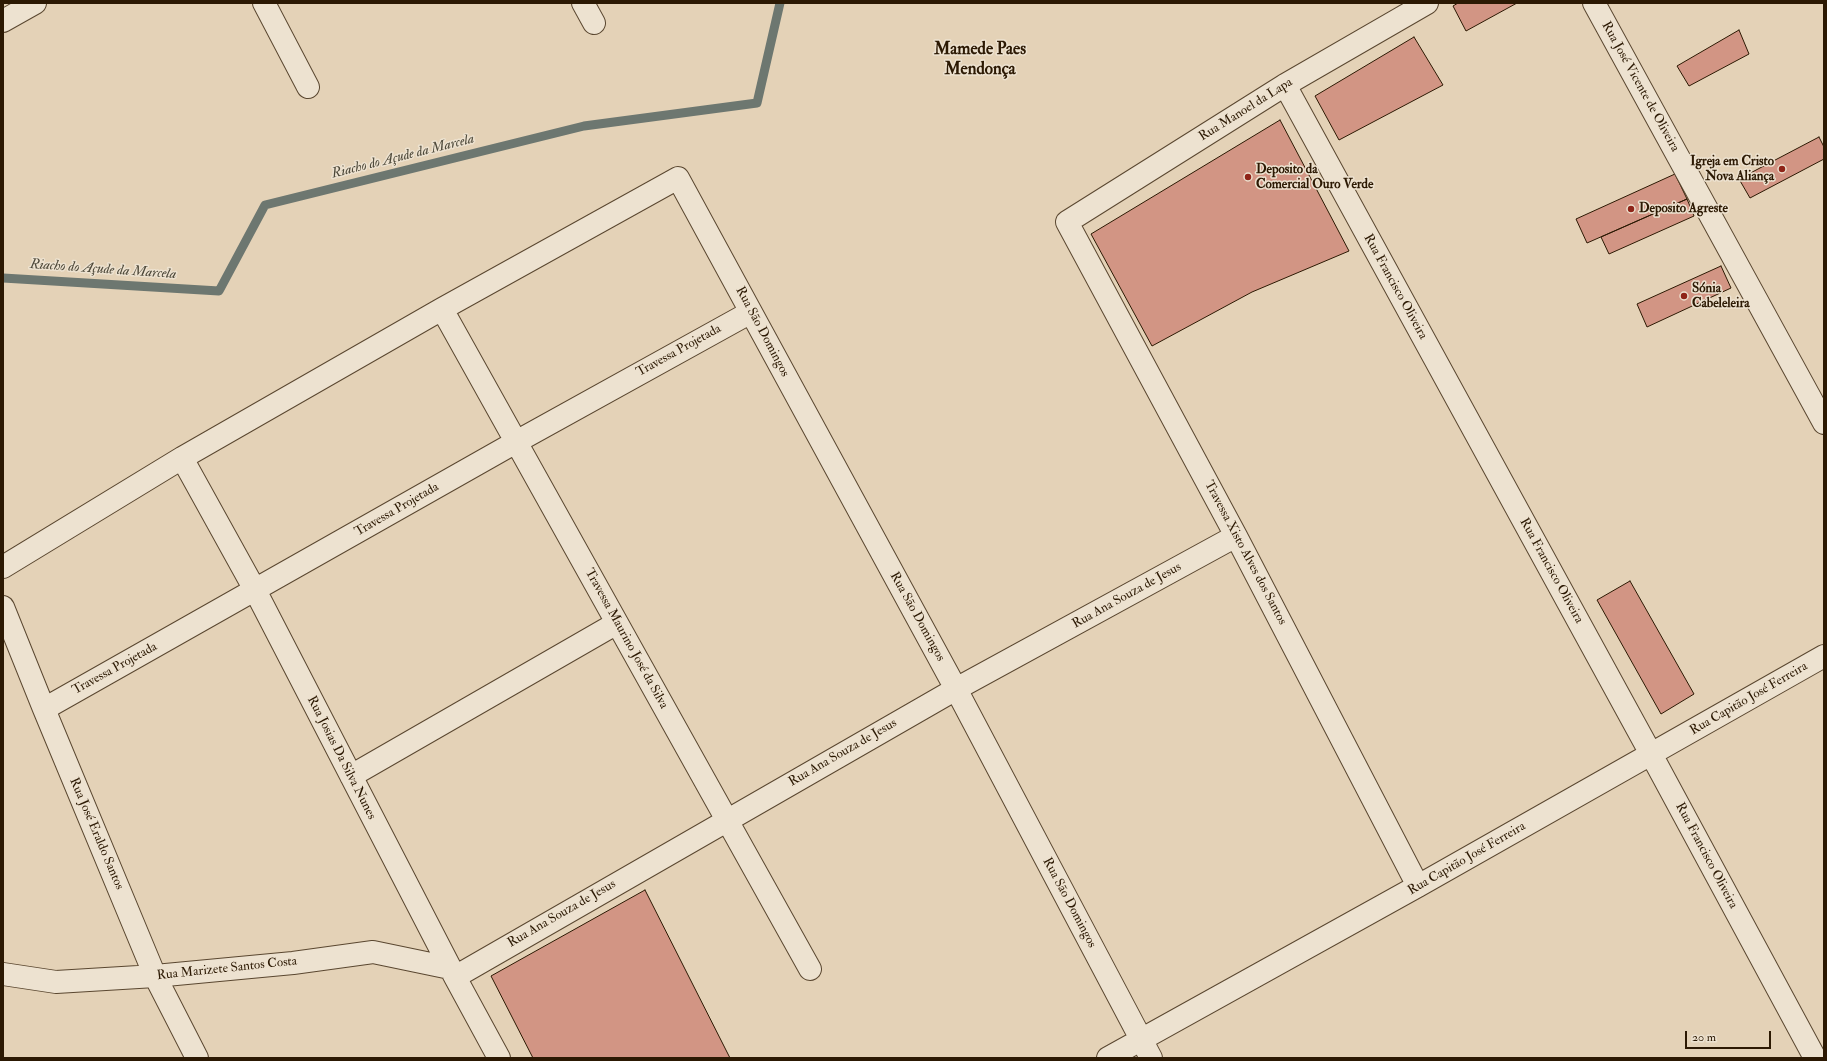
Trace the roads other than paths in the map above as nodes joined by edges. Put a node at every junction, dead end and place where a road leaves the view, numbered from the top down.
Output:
1 (35, 3) edge
2 (264, 3) edge
3 (583, 3) edge
4 (1427, 3) edge
5 (1594, 3) edge
6 (3, 21) edge
7 (594, 23) dead end
8 (1285, 86) junction
9 (308, 87) dead end
10 (1067, 222) joint
11 (442, 309) junction
12 (751, 312) junction
13 (1824, 423) edge
14 (516, 442) junction
15 (182, 458) junction
16 (1236, 536) junction
17 (3, 567) edge
18 (255, 590) junction
19 (3, 607) edge
20 (617, 623) junction
21 (1824, 656) edge
22 (956, 689) junction
23 (44, 710) junction
24 (1651, 754) junction
25 (351, 776) junction
26 (726, 820) junction
27 (1418, 886) junction
28 (810, 969) dead end
29 (452, 972) junction
30 (3, 974) edge
31 (155, 976) junction
32 (1147, 1049) edge
33 (197, 1058) edge
34 (499, 1058) edge
35 (1108, 1058) edge
36 (1815, 1058) edge

1 - 6 street
2 - 9 street
3 - 7 street
4 - 8 street, Rua Manoel da Lapa
5 - 13 street, Rua José Vicente de Oliveira
8 - 10 street, Rua Manoel da Lapa
8 - 24 street, Rua Francisco Oliveira
10 - 16 street, Travessa Xisto Alves dos Santos
11 - 12 street, Rua São Domingos
11 - 14 street, Travessa Maurino José da Silva
11 - 15 street
12 - 14 street, Travessa Projetada
12 - 22 street, Rua São Domingos
14 - 18 street, Travessa Projetada
14 - 20 street, Travessa Maurino José da Silva
15 - 17 street
15 - 18 street, Rua Josias Da Silva Nunes
16 - 22 street, Rua Ana Souza de Jesus
16 - 27 street, Travessa Xisto Alves dos Santos
18 - 23 street, Travessa Projetada
18 - 25 street, Rua Josias Da Silva Nunes
19 - 23 street, Rua José Eraldo Santos
20 - 25 street
20 - 26 street, Travessa Maurino José da Silva
21 - 24 street, Rua Capitão José Ferreira
22 - 26 street, Rua Ana Souza de Jesus
22 - 32 street, Rua São Domingos
23 - 31 street, Rua José Eraldo Santos
24 - 27 street, Rua Capitão José Ferreira
24 - 36 street, Rua Francisco Oliveira
25 - 29 street, Rua Josias Da Silva Nunes
26 - 28 street, Travessa Maurino José da Silva
26 - 29 street, Rua Ana Souza de Jesus
27 - 32 street, Rua Capitão José Ferreira
29 - 31 street, Rua Marizete Santos Costa
29 - 34 street, Rua Josias Da Silva Nunes
30 - 31 street, Rua Marizete Santos Costa
31 - 33 street, Rua José Eraldo Santos
32 - 35 street, Rua Capitão José Ferreira

